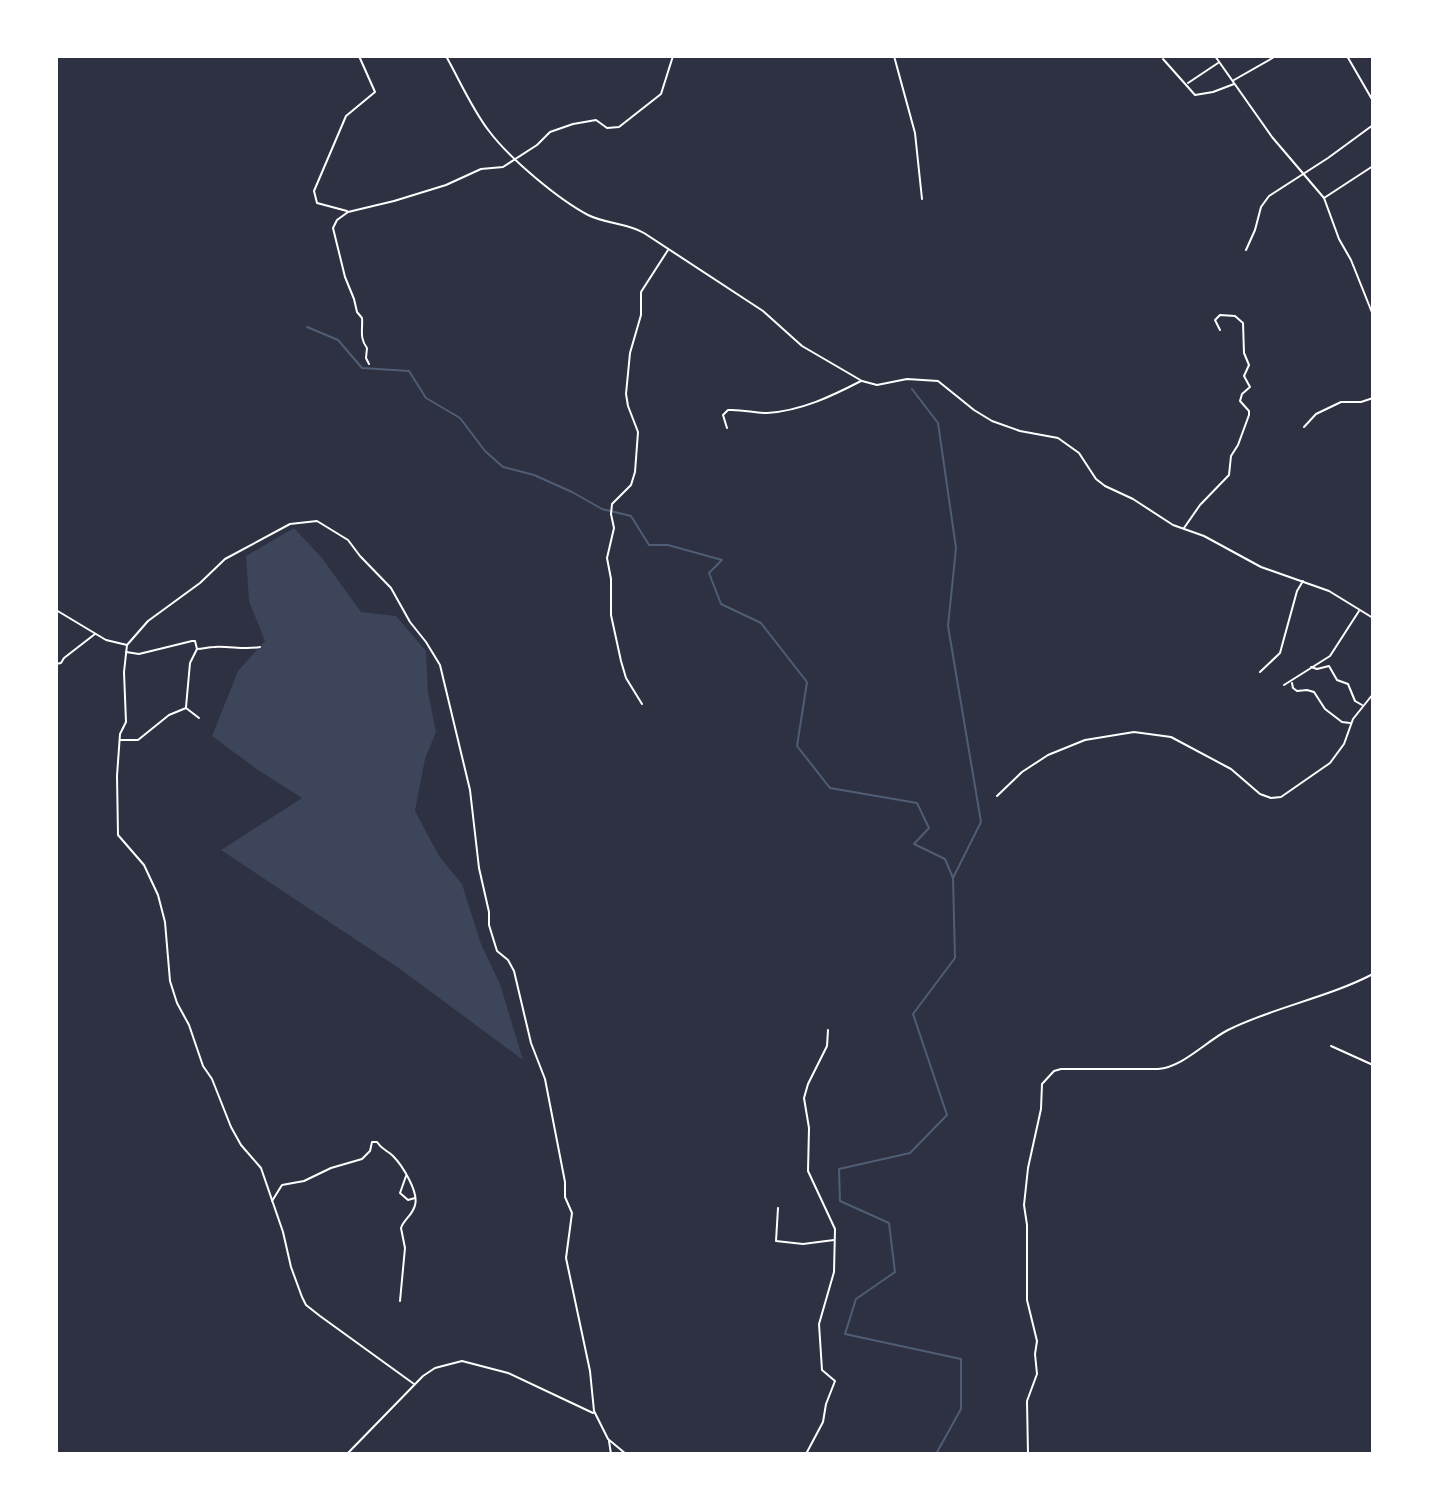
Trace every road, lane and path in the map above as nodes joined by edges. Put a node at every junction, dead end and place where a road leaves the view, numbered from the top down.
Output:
1 (359, 56) edge
2 (446, 56) edge
3 (673, 56) edge
4 (894, 56) edge
5 (1214, 56) edge
6 (1276, 56) edge
7 (1347, 56) edge
8 (1163, 59) dead end
9 (1219, 62) junction
10 (1234, 82) junction
11 (1186, 84) junction
12 (1373, 92) edge
13 (1372, 99) edge
14 (1373, 125) edge
15 (516, 159) junction
16 (1373, 166) edge
17 (1304, 173) junction
18 (1324, 198) junction
19 (922, 199) dead end
20 (348, 212) junction
21 (669, 249) junction
22 (1246, 250) dead end
23 (1373, 315) edge
24 (1220, 330) dead end
25 (369, 364) dead end
26 (862, 381) junction
27 (1373, 398) edge
28 (1304, 426) dead end
29 (727, 428) dead end
30 (1184, 528) junction
31 (1304, 581) junction
32 (56, 610) edge
33 (1359, 610) junction
34 (1373, 618) edge
35 (95, 634) junction
36 (127, 645) junction
37 (260, 647) dead end
38 (197, 649) junction
39 (126, 652) junction
40 (56, 664) edge
41 (1311, 667) junction
42 (1260, 672) dead end
43 (1292, 681) junction
44 (1284, 685) dead end
45 (1373, 694) edge
46 (642, 704) dead end
47 (1363, 705) junction
48 (186, 708) junction
49 (199, 718) dead end
50 (1352, 723) junction
51 (119, 740) junction
52 (997, 796) dead end
53 (1373, 974) edge
54 (828, 1030) dead end
55 (1331, 1046) dead end
56 (1373, 1065) edge
57 (406, 1176) junction
58 (416, 1198) junction
59 (272, 1202) junction
60 (778, 1208) dead end
61 (835, 1240) junction
62 (400, 1301) dead end
63 (414, 1384) junction
64 (595, 1415) junction
65 (608, 1439) junction
66 (347, 1454) edge
67 (611, 1454) edge
68 (626, 1454) edge
69 (806, 1454) edge
70 (1028, 1454) edge

1 - 20 street
2 - 15 street
3 - 15 street
4 - 19 street
5 - 9 street
6 - 10 street
7 - 13 street
8 - 11 street
9 - 10 street
9 - 11 street
10 - 11 street
10 - 17 street
12 - 13 street
14 - 17 street
15 - 20 street
15 - 21 street
16 - 18 street
17 - 18 street
17 - 22 street
18 - 23 street
20 - 25 street
21 - 26 street
21 - 46 street
24 - 30 street
26 - 29 street
26 - 30 street
27 - 28 street
30 - 31 street
31 - 33 street
31 - 42 street
32 - 35 street
33 - 34 street
33 - 41 street
35 - 36 street
35 - 40 street
36 - 39 street
36 - 64 street
37 - 38 street
38 - 39 street
38 - 48 street
39 - 51 street
41 - 43 street
41 - 47 street
43 - 44 street
43 - 50 street
45 - 47 street
47 - 50 street
48 - 49 street
48 - 51 street
50 - 52 street
51 - 59 street
53 - 70 street
54 - 61 street
55 - 56 street
57 - 58 street
57 - 58 street
57 - 59 street
58 - 62 street
59 - 63 street
60 - 61 street
61 - 69 street
63 - 64 street
63 - 66 street
64 - 65 street
65 - 67 street
65 - 68 street

